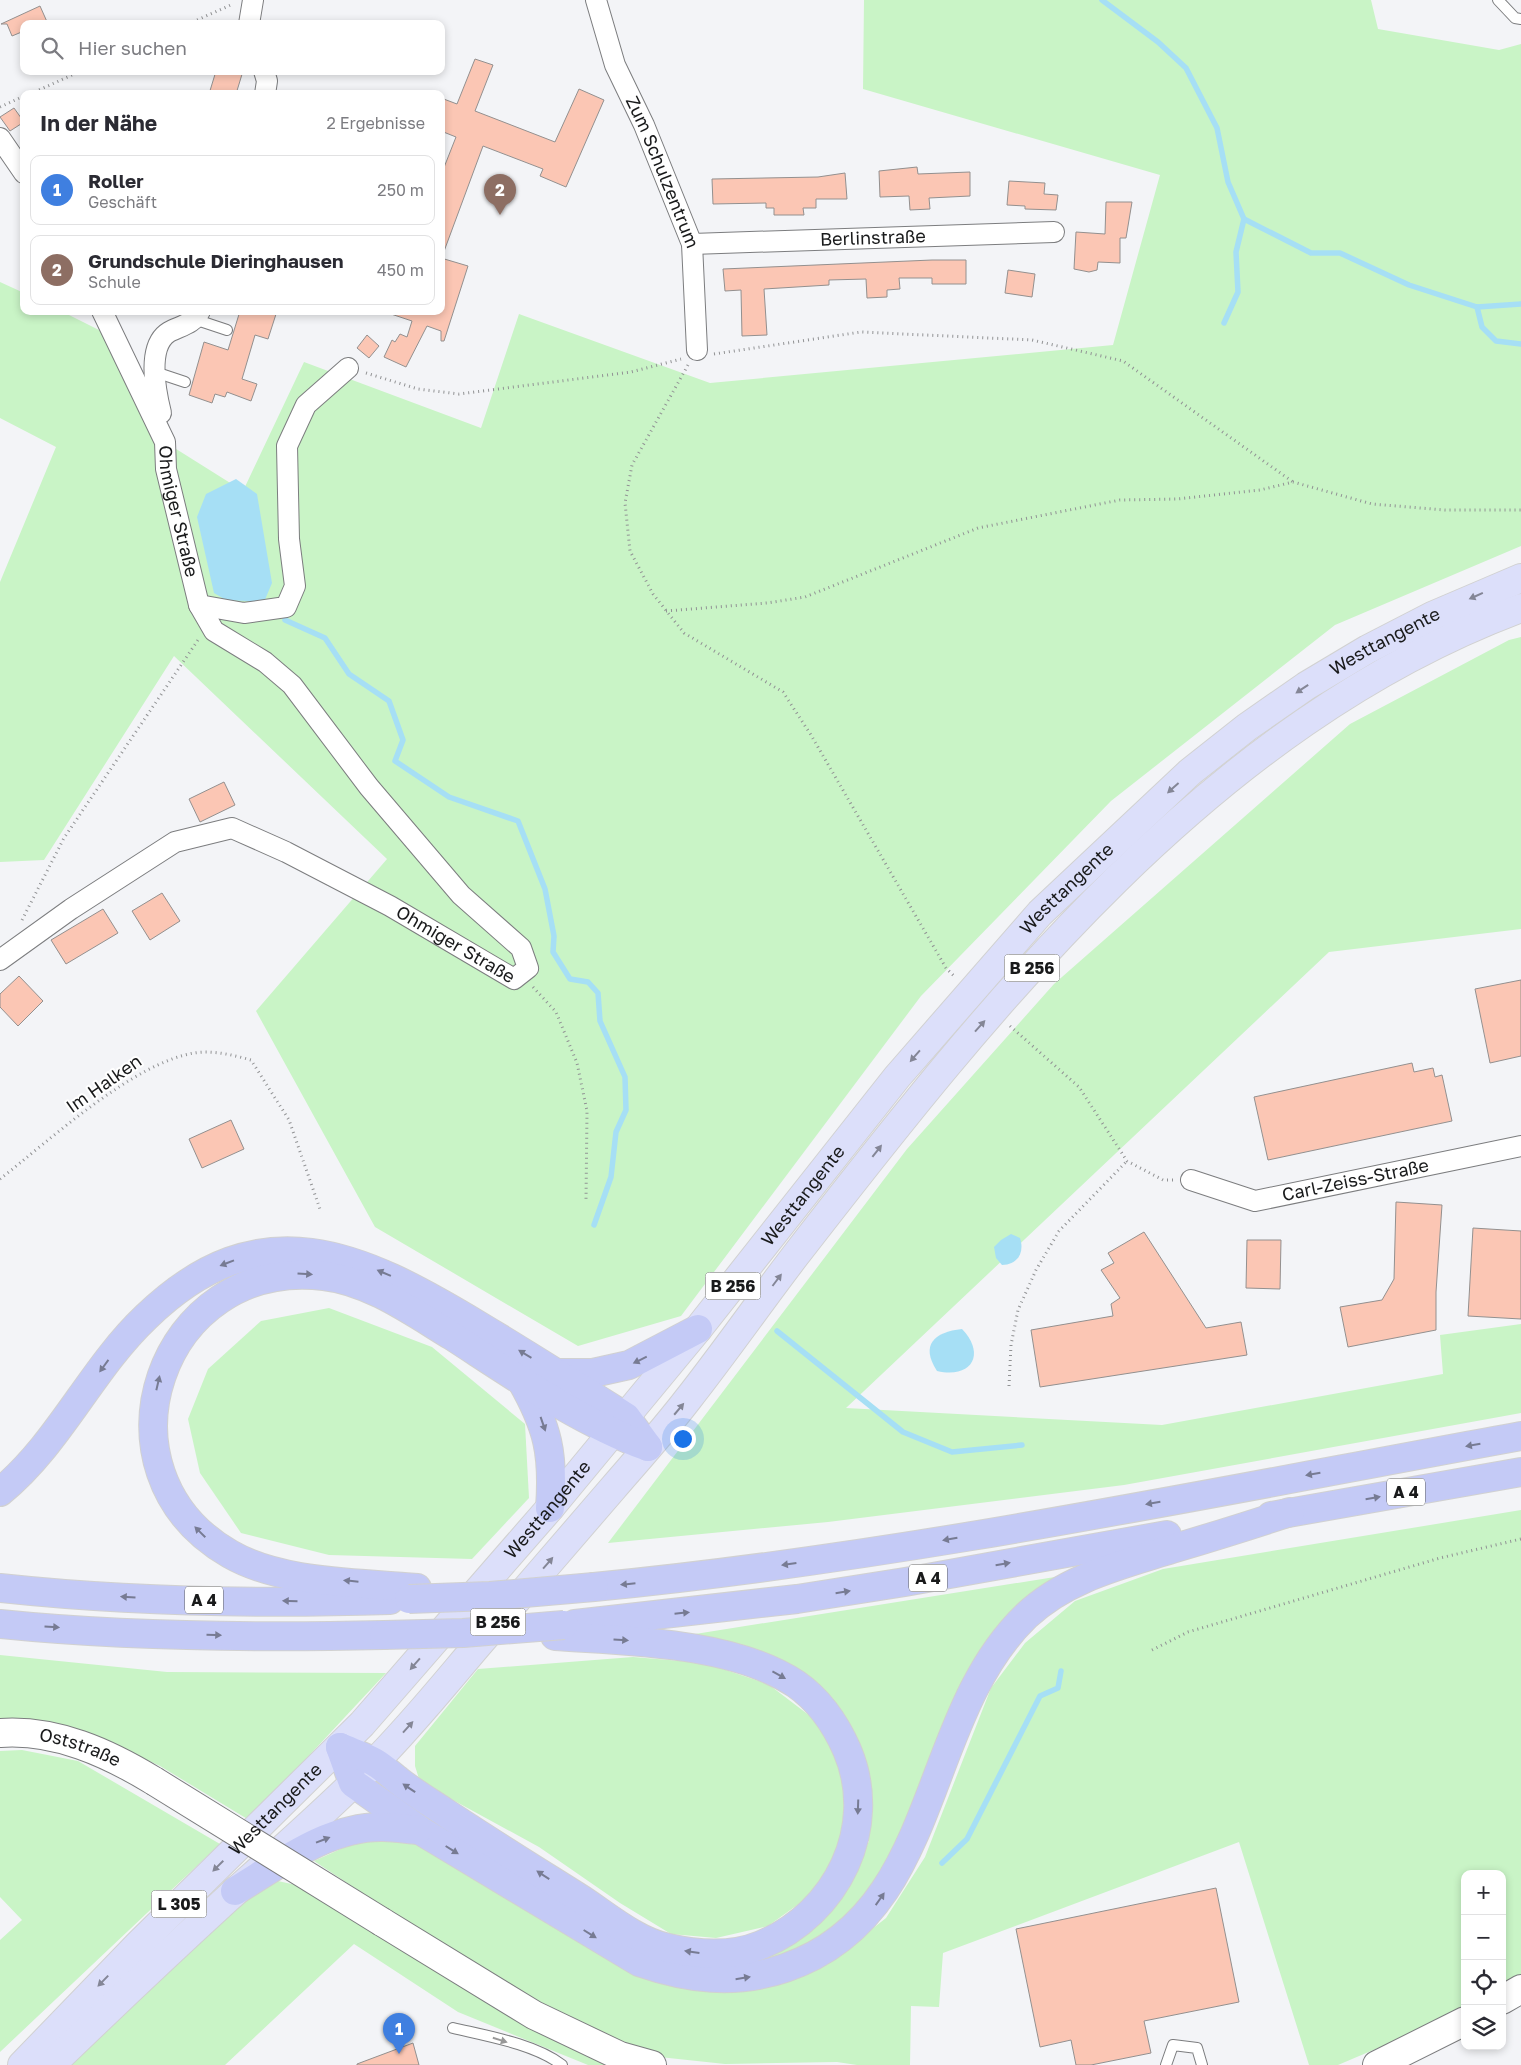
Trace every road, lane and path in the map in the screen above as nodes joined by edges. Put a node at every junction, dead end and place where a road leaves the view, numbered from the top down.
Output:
1 (242, 0) edge
2 (253, 0) edge
3 (596, 0) edge
4 (1498, 0) edge
5 (1521, 19) edge
6 (197, 20) edge
7 (250, 20) edge
8 (72, 75) edge
9 (265, 75) edge
10 (39, 90) edge
11 (266, 90) edge
12 (20, 98) edge
13 (0, 107) edge
14 (0, 138) edge
15 (20, 167) edge
16 (1054, 232) dead end
17 (692, 244) junction
18 (104, 315) edge
19 (197, 315) edge
20 (227, 330) dead end
21 (695, 353) junction
22 (348, 368) joint
23 (155, 372) junction
24 (185, 382) dead end
25 (165, 442) junction
26 (1293, 482) junction
27 (1521, 510) edge
28 (1521, 578) edge
29 (199, 605) junction
30 (1521, 608) edge
31 (666, 611) junction
32 (209, 622) junction
33 (20, 924) dead end
34 (0, 960) edge
35 (521, 974) junction
36 (960, 983) dead end
37 (1004, 1021) dead end
38 (1521, 1146) edge
39 (1127, 1161) junction
40 (0, 1179) edge
41 (1191, 1180) joint
42 (586, 1201) dead end
43 (321, 1212) dead end
44 (698, 1329) junction
45 (556, 1373) junction
46 (521, 1380) junction
47 (1009, 1386) dead end
48 (619, 1426) junction
49 (1521, 1436) edge
50 (648, 1447) junction
51 (1521, 1472) edge
52 (0, 1492) edge
53 (550, 1508) junction
54 (1290, 1512) junction
55 (1521, 1539) edge
56 (0, 1588) edge
57 (413, 1594) junction
58 (0, 1624) edge
59 (560, 1631) junction
60 (1152, 1650) dead end
61 (0, 1733) edge
62 (340, 1747) junction
63 (375, 1762) junction
64 (353, 1783) junction
65 (421, 1831) junction
66 (235, 1891) junction
67 (1521, 1989) edge
68 (1506, 1998) edge
69 (1461, 2023) edge
70 (453, 2028) dead end
71 (22, 2065) edge
72 (51, 2065) edge
73 (562, 2065) edge
74 (652, 2065) edge
75 (1166, 2065) edge
76 (1202, 2065) edge
77 (1377, 2065) edge

1 - 6 path
2 - 7 street
3 - 17 street, Zum Schulzentrum
4 - 5 lane
8 - 10 path
9 - 11 street
12 - 13 path
14 - 15 street
16 - 17 street, Berlinstraße
17 - 21 street, Zum Schulzentrum
18 - 25 street, Ohmiger Straße
19 - 20 lane
19 - 23 street
21 - 22 path
21 - 26 path
21 - 31 path
22 - 29 street
23 - 24 lane
23 - 25 street
25 - 29 street, Ohmiger Straße
26 - 27 path
26 - 31 path
28 -> 44 main road, Westtangente / B 256
29 - 32 street, Ohmiger Straße
50 -> 30 main road, Westtangente / B 256
31 - 36 path
32 - 33 path
32 - 35 street, Ohmiger Straße
34 - 35 street, Ohmiger Straße
35 - 42 path
37 - 39 path
38 - 41 street, Carl-Zeiss-Straße
39 - 41 path
39 - 47 path
40 - 43 path, Im Halken
44 -> 45 highway
44 - 48 main road, Westtangente / B 256
45 - 48 highway
45 -> 52 highway
46 - 48 highway
46 -> 53 highway
57 -> 46 highway
48 - 50 highway
48 - 53 main road, Westtangente / B 256
49 -> 57 highway, A 4, bridge
63 -> 50 main road, Westtangente / B 256
54 -> 51 highway, A 4
53 -> 62 main road, Westtangente / B 256
59 -> 54 highway, A 4
65 -> 54 highway
55 - 60 path
57 -> 56 highway, A 4
58 -> 59 highway, A 4, bridge
59 -> 63 highway
61 - 74 street, Oststraße, bridge
62 - 63 highway
62 - 64 highway
62 -> 71 main road, Westtangente / L 305
63 - 64 main road, Westtangente / L 305
64 - 65 highway
64 - 66 main road, Westtangente / L 305
66 -> 65 highway
66 - 72 main road, Westtangente / L 305
67 - 68 street
69 - 77 street
70 -> 73 lane
75 - 76 lane

